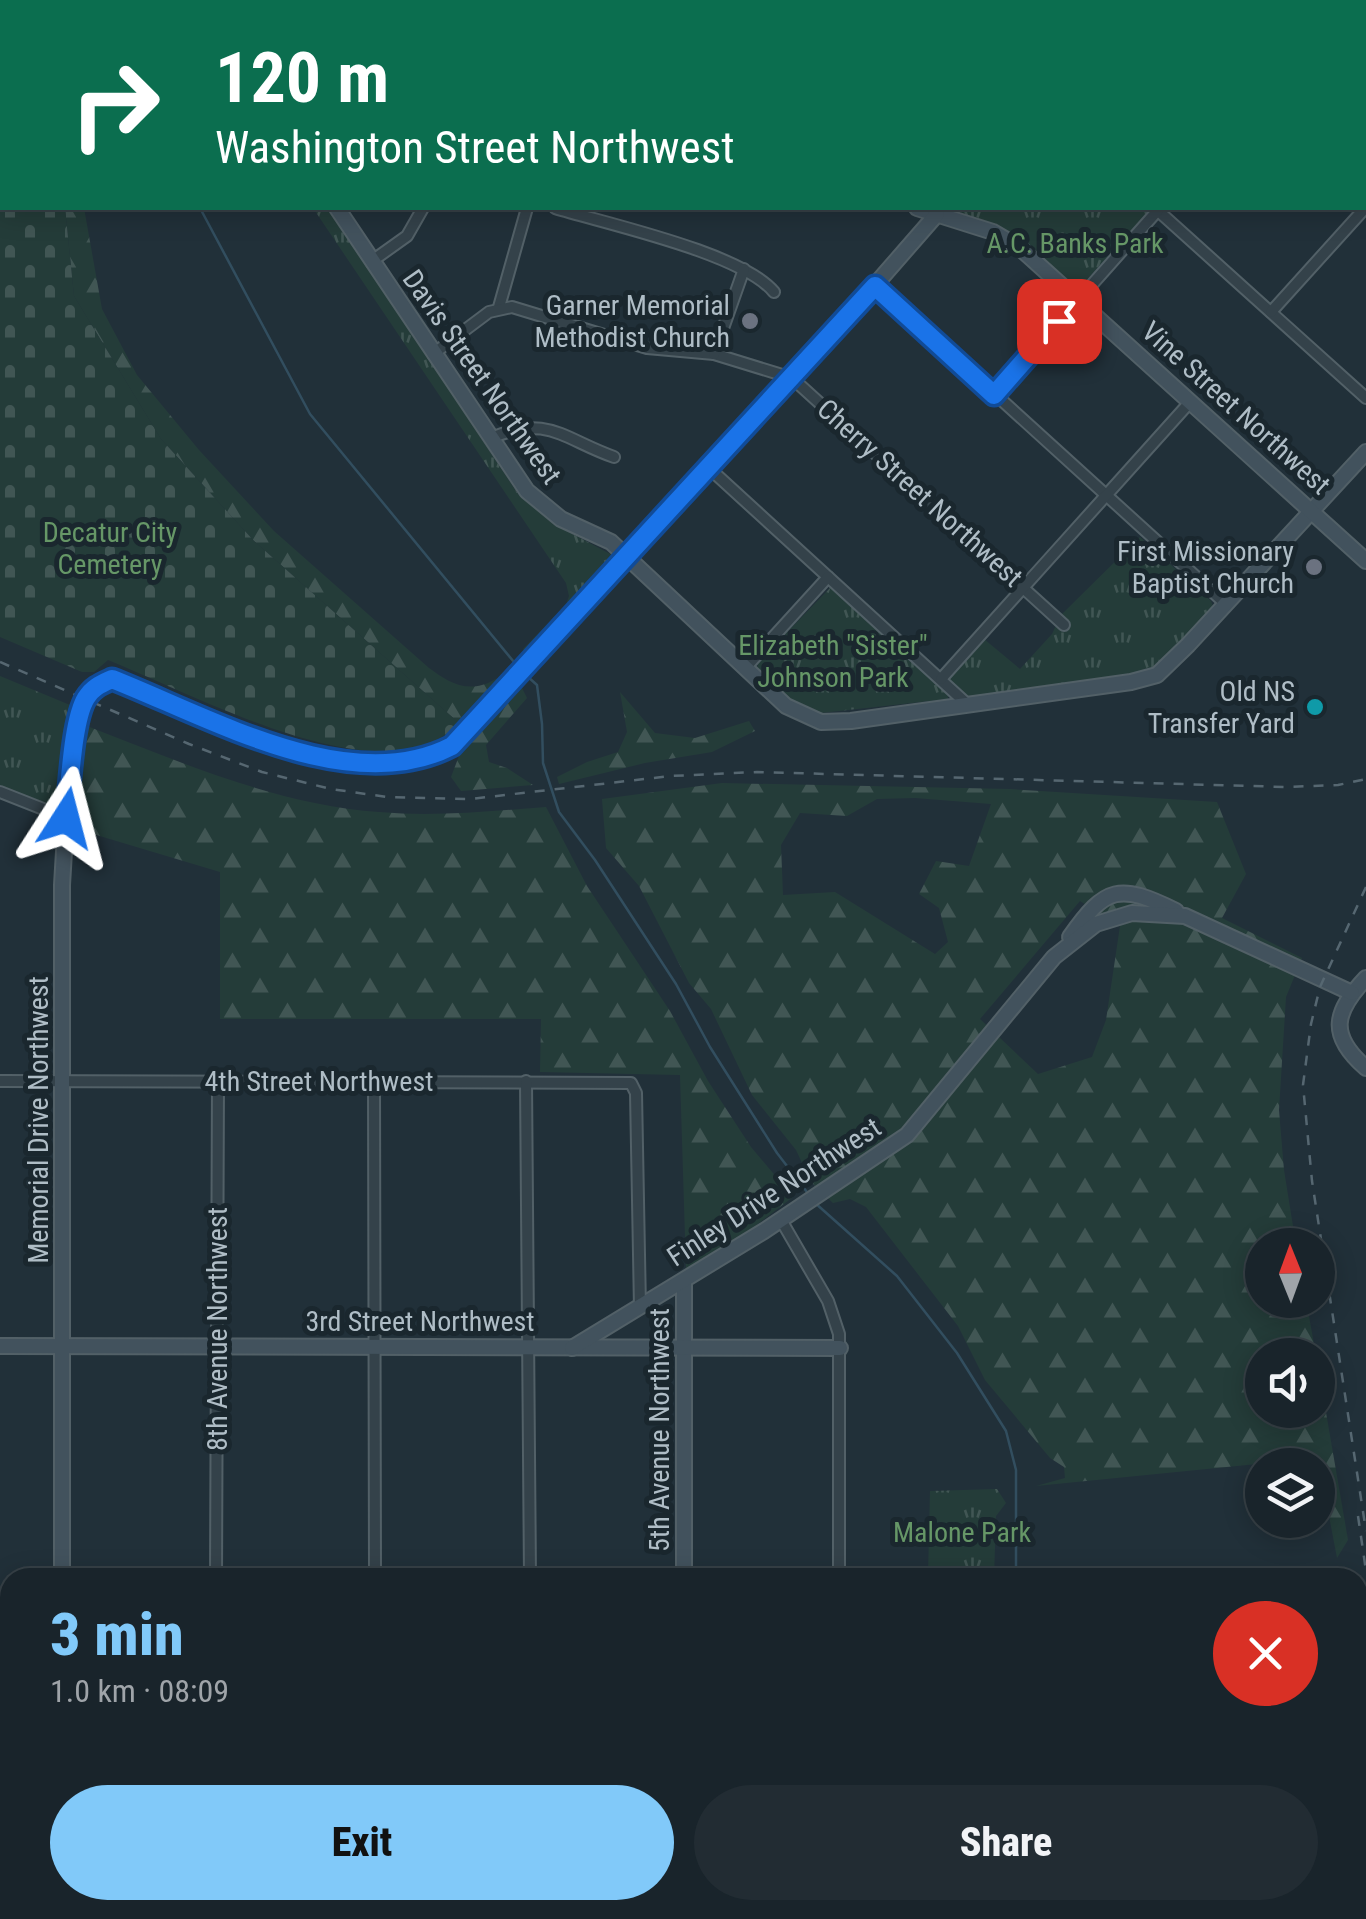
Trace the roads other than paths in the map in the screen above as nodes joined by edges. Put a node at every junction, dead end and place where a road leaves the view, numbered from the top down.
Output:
1 (338, 210) edge
2 (422, 210) edge
3 (526, 210) edge
4 (562, 210) edge
5 (923, 210) edge
6 (1156, 210) edge
7 (1160, 210) edge
8 (1362, 211) edge
9 (937, 214) junction
10 (372, 261) junction
11 (744, 269) junction
12 (875, 286) junction
13 (774, 292) dead end
14 (1079, 300) junction
15 (499, 308) junction
16 (1271, 312) junction
17 (433, 354) junction
18 (714, 354) junction
19 (792, 378) junction
20 (994, 395) junction
21 (1366, 398) edge
22 (1191, 402) junction
23 (492, 438) junction
24 (1366, 452) edge
25 (614, 457) dead end
26 (709, 468) junction
27 (1106, 494) junction
28 (1312, 510) junction
29 (627, 557) junction
30 (1366, 561) edge
31 (828, 577) junction
32 (1023, 586) junction
33 (1226, 604) junction
34 (1064, 625) dead end
35 (746, 667) junction
36 (941, 679) junction
37 (967, 704) junction
38 (0, 792) edge
39 (66, 818) junction
40 (1185, 916) junction
41 (1054, 957) junction
42 (1366, 978) edge
43 (1352, 993) junction
44 (1366, 1068) edge
45 (0, 1081) edge
46 (64, 1081) junction
47 (218, 1081) junction
48 (374, 1081) junction
49 (526, 1081) junction
50 (635, 1088) joint
51 (781, 1220) junction
52 (684, 1282) junction
53 (640, 1308) junction
54 (0, 1346) edge
55 (62, 1346) junction
56 (217, 1346) junction
57 (374, 1347) junction
58 (529, 1347) junction
59 (572, 1348) junction
60 (684, 1348) junction
61 (840, 1348) junction
62 (62, 1568) edge
63 (216, 1568) edge
64 (375, 1568) edge
65 (530, 1568) edge
66 (684, 1568) edge
67 (840, 1568) edge

1 - 10 street, Davis Street Northwest
2 - 10 street
3 - 15 street
4 - 11 street
5 - 9 street, Vine Street Northwest
6 - 14 street
7 - 16 street
8 - 16 street
9 - 12 street
9 - 14 street, Vine Street Northwest
10 - 17 street, Davis Street Northwest
11 - 13 street
11 - 18 street
12 - 19 street
12 - 20 street
14 - 20 street
14 - 22 street, Vine Street Northwest
15 - 17 street
15 - 18 street, Cherry Street Northwest
16 - 21 street
17 - 23 street, Davis Street Northwest
18 - 19 street, Cherry Street Northwest
19 - 26 street
19 - 32 street, Cherry Street Northwest
20 - 27 street
22 - 27 street
22 - 28 street, Vine Street Northwest
23 - 25 street
23 - 29 street, Davis Street Northwest
24 - 28 street, Davis Street Northwest
26 - 29 street
26 - 31 street
27 - 32 street
27 - 33 street
28 - 30 street, Vine Street Northwest
28 - 33 street, Davis Street Northwest
29 - 35 street, Davis Street Northwest
29 - 39 street, Memorial Drive Northwest
31 - 35 street
31 - 36 street
32 - 34 street, Cherry Street Northwest
32 - 36 street
33 - 37 street, Davis Street Northwest
35 - 37 street, Davis Street Northwest
36 - 37 street
38 - 39 street
39 - 46 street, Memorial Drive Northwest
40 - 41 street, Finley Drive Northwest
40 - 41 street, Finley Drive Northwest
40 - 43 street, Finley Drive Northwest
41 - 51 street, Finley Drive Northwest
42 - 43 street
43 - 44 street
45 - 46 street, 4th Street Northwest
46 - 47 street, 4th Street Northwest
46 - 55 street, Memorial Drive Northwest
47 - 48 street, 4th Street Northwest
47 - 56 street, 8th Avenue Northwest
48 - 49 street, 4th Street Northwest
48 - 57 street
49 - 50 street, 4th Street Northwest
49 - 58 street
50 - 53 street, 5th Avenue Northwest
51 - 52 street, Finley Drive Northwest
51 - 61 street
52 - 53 street, Finley Drive Northwest
52 - 60 street, 5th Avenue Northwest
53 - 59 street, Finley Drive Northwest
54 - 55 street, 3rd Street Northwest
55 - 56 street, 3rd Street Northwest
55 - 62 street, Memorial Drive Northwest
56 - 57 street, 3rd Street Northwest
56 - 63 street, 8th Avenue Northwest
57 - 58 street, 3rd Street Northwest
57 - 64 street
58 - 59 street, 3rd Street Northwest
58 - 65 street
59 - 60 street, 3rd Street Northwest
60 - 61 street, 3rd Street Northwest
60 - 66 street, 5th Avenue Northwest
61 - 67 street

